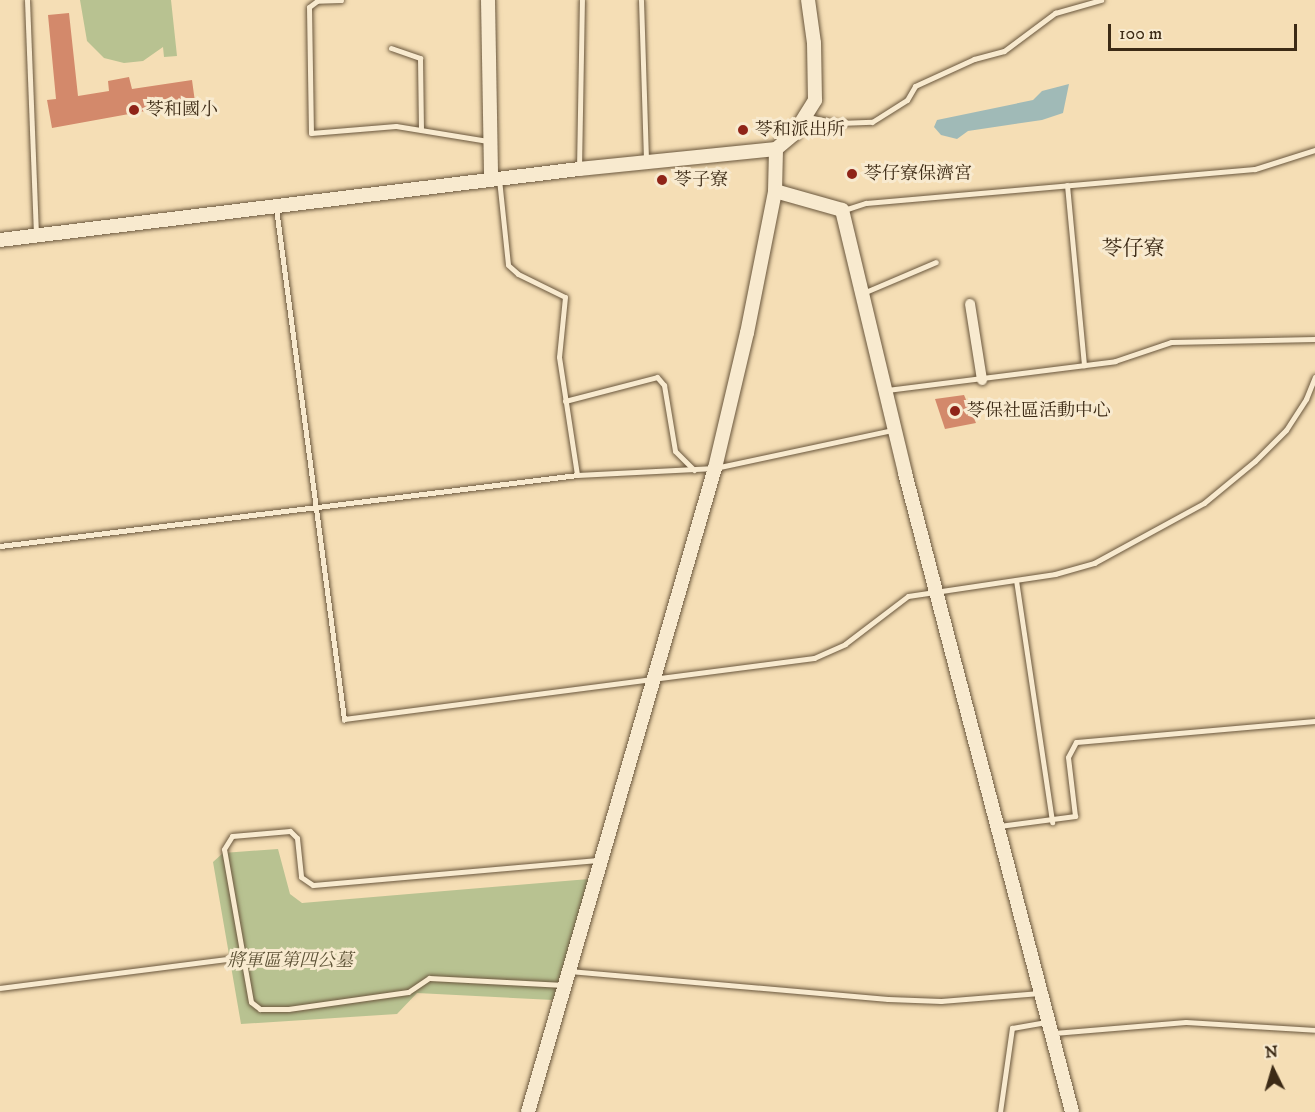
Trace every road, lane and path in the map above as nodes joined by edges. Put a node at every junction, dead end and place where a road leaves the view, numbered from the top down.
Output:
1 (27, 0) edge
2 (341, 0) edge
3 (488, 0) edge
4 (582, 0) edge
5 (641, 0) edge
6 (808, 0) edge
7 (1101, 0) edge
8 (391, 48) dead end
9 (807, 117) junction
10 (421, 130) junction
11 (488, 141) junction
12 (776, 149) junction
13 (1315, 150) edge
14 (646, 163) junction
15 (579, 169) junction
16 (495, 179) junction
17 (1067, 185) junction
18 (774, 191) junction
19 (276, 205) junction
20 (842, 210) junction
21 (36, 235) junction
22 (0, 240) edge
23 (936, 262) dead end
24 (861, 293) junction
25 (970, 304) dead end
26 (1315, 339) edge
27 (1084, 365) junction
28 (1315, 377) edge
29 (982, 380) junction
30 (886, 390) junction
31 (565, 401) junction
32 (894, 430) junction
33 (715, 468) junction
34 (694, 470) junction
35 (577, 475) junction
36 (315, 505) junction
37 (0, 546) edge
38 (1016, 580) junction
39 (939, 592) junction
40 (651, 678) junction
41 (1315, 721) edge
42 (1052, 822) junction
43 (999, 826) junction
44 (600, 860) junction
45 (242, 957) junction
46 (569, 970) junction
47 (564, 985) junction
48 (0, 988) edge
49 (1040, 993) junction
50 (1052, 1027) junction
51 (1315, 1030) edge
52 (528, 1112) edge
53 (1000, 1112) edge
54 (1072, 1112) edge

1 - 21 lane
2 - 10 lane
3 - 11 street
4 - 15 lane
5 - 14 lane
6 - 9 street
7 - 9 lane
8 - 10 lane
9 - 12 street
10 - 11 lane
11 - 16 street
12 - 14 street
12 - 18 street
13 - 17 lane
14 - 15 street
15 - 16 street
16 - 19 street
16 - 31 lane
17 - 20 lane
17 - 27 lane
18 - 20 street
18 - 33 street
19 - 21 street
19 - 36 lane
20 - 24 street
21 - 22 street
23 - 24 lane
24 - 30 street
25 - 29 street
26 - 27 lane
27 - 29 lane
28 - 38 lane
29 - 30 lane
30 - 32 street
31 - 34 lane
31 - 35 lane
32 - 33 lane
32 - 39 street
33 - 34 lane
33 - 40 street
34 - 35 lane
35 - 36 lane
36 - 37 lane
36 - 40 lane
38 - 39 lane
38 - 42 lane
39 - 40 lane
39 - 43 street
40 - 44 street
41 - 42 lane
42 - 43 lane
43 - 49 street
44 - 45 lane
44 - 46 street
45 - 47 lane
45 - 48 lane
46 - 47 street
46 - 49 lane
47 - 52 street
49 - 50 street
50 - 51 lane
50 - 53 lane
50 - 54 street

